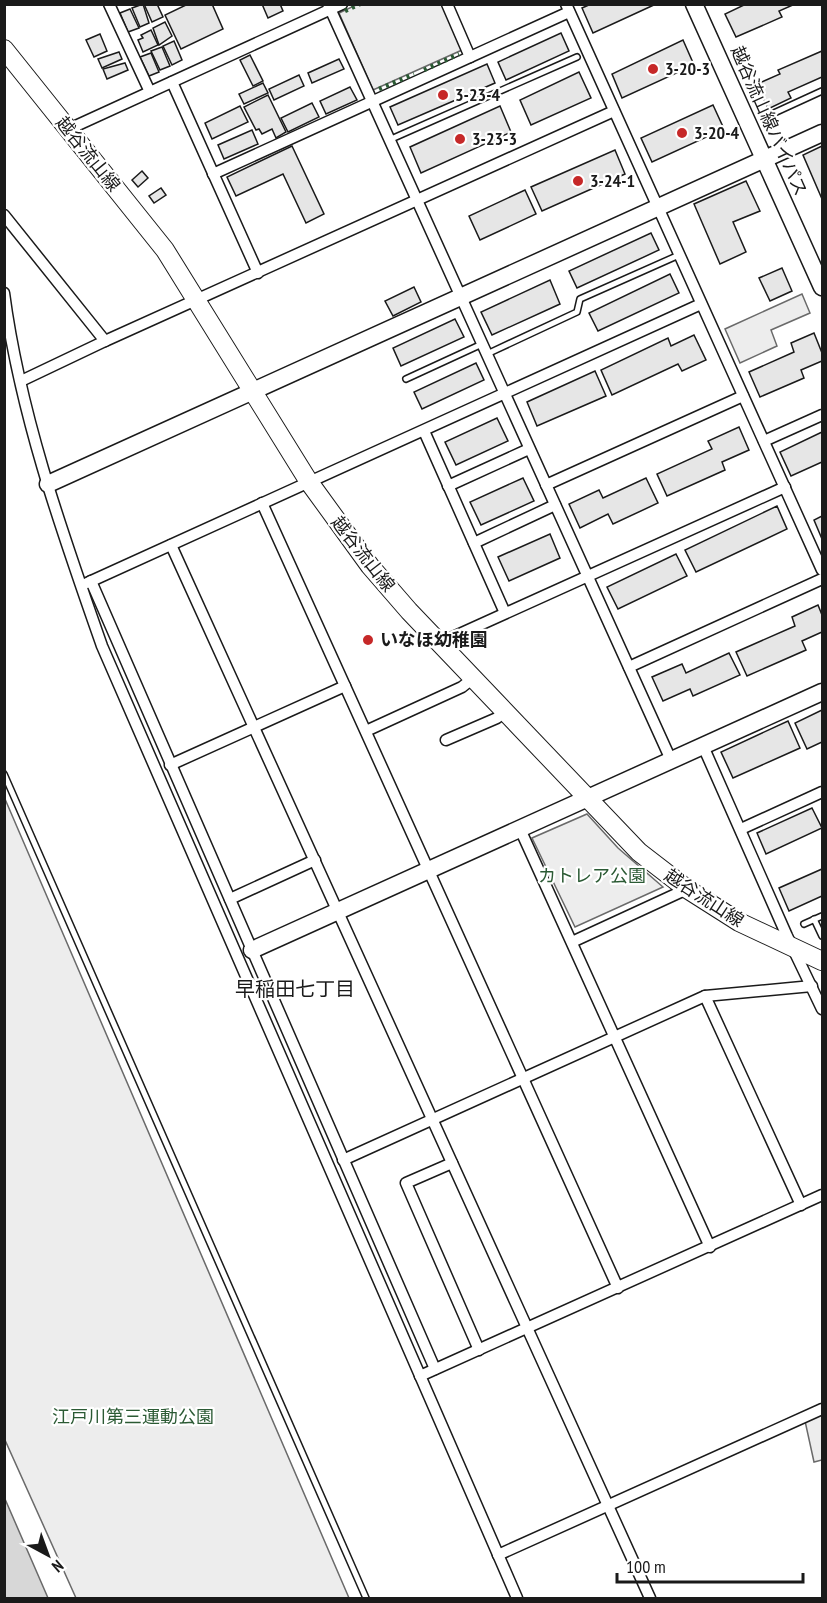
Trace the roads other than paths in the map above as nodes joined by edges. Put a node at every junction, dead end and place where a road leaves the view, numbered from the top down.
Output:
1 (110, 4) edge
2 (342, 4) edge
3 (447, 4) edge
4 (694, 4) edge
5 (329, 7) edge
6 (568, 8) edge
7 (4, 49) edge
8 (470, 57) junction
9 (577, 57) dead end
10 (172, 82) junction
11 (822, 91) edge
12 (150, 92) junction
13 (372, 102) junction
14 (614, 111) junction
15 (774, 113) dead end
16 (69, 129) junction
17 (822, 134) edge
18 (389, 140) junction
19 (765, 159) junction
20 (213, 174) junction
21 (417, 201) junction
22 (658, 208) junction
23 (4, 215) edge
24 (679, 255) junction
25 (258, 273) junction
26 (822, 287) edge
27 (4, 293) edge
28 (461, 297) junction
29 (198, 300) junction
30 (701, 304) junction
31 (105, 341) junction
32 (484, 349) junction
33 (406, 379) dead end
34 (21, 381) junction
35 (254, 391) junction
36 (505, 394) junction
37 (743, 396) junction
38 (822, 415) edge
39 (424, 431) junction
40 (764, 441) junction
41 (529, 449) junction
42 (309, 482) junction
43 (48, 484) junction
44 (546, 485) junction
45 (448, 486) junction
46 (785, 487) junction
47 (262, 503) junction
48 (555, 505) junction
49 (474, 543) junction
50 (171, 545) junction
51 (822, 570) edge
52 (587, 577) junction
53 (822, 579) edge
54 (86, 584) junction
55 (505, 613) junction
56 (442, 647) junction
57 (629, 667) junction
58 (472, 679) junction
59 (345, 686) junction
60 (822, 692) edge
61 (503, 712) junction
62 (254, 727) junction
63 (366, 731) junction
64 (446, 740) dead end
65 (704, 746) junction
66 (670, 760) junction
67 (170, 765) junction
68 (4, 774) edge
69 (822, 793) edge
70 (586, 799) junction
71 (741, 828) junction
72 (520, 830) junction
73 (315, 860) junction
74 (429, 870) junction
75 (687, 890) junction
76 (230, 899) junction
77 (338, 912) junction
78 (822, 916) edge
79 (814, 920) junction
80 (804, 924) dead end
81 (822, 936) edge
82 (572, 942) junction
83 (252, 950) junction
84 (794, 950) junction
85 (822, 961) edge
86 (812, 986) junction
87 (705, 996) junction
88 (822, 1009) edge
89 (614, 1037) junction
90 (524, 1078) junction
91 (432, 1119) junction
92 (343, 1160) junction
93 (452, 1163) junction
94 (822, 1195) edge
95 (801, 1205) junction
96 (710, 1247) junction
97 (618, 1288) junction
98 (527, 1328) junction
99 (479, 1350) junction
100 (435, 1369) junction
101 (420, 1376) junction
102 (822, 1409) edge
103 (608, 1506) junction
104 (498, 1555) junction
105 (366, 1599) edge
106 (517, 1599) edge
107 (650, 1599) edge

1 - 12 street
2 - 5 street
3 - 8 street
4 - 19 street, 越谷流山線バイパス
5 - 10 street
5 - 13 street
6 - 8 street
6 - 14 street
7 - 16 main road, 越谷流山線
8 - 13 street
9 - 18 lane
10 - 12 street
10 - 20 street
11 - 15 lane
12 - 16 street
13 - 18 street
13 - 20 street
14 - 21 street
14 - 22 street
16 - 29 main road, 越谷流山線
17 - 19 street
18 - 21 street
19 - 22 street
19 - 26 street, 越谷流山線バイパス
20 - 25 street
21 - 25 street
21 - 28 street
22 - 24 street
22 - 28 street
23 - 31 street
24 - 30 street
24 - 32 lane
25 - 29 street
27 - 34 street
28 - 32 street
28 - 35 street
29 - 31 street
29 - 35 main road, 越谷流山線
30 - 36 street
30 - 37 street
31 - 34 street
32 - 33 lane
32 - 36 street
34 - 43 street
35 - 42 main road, 越谷流山線
35 - 43 street
36 - 39 street
36 - 41 street
37 - 40 street
37 - 44 street
38 - 40 street
39 - 42 street
39 - 45 street
40 - 46 street
41 - 44 street
41 - 45 street
42 - 47 street
42 - 56 main road, 越谷流山線
43 - 54 street
44 - 48 street
45 - 49 street
46 - 51 street
46 - 52 street
47 - 50 street
47 - 59 street
48 - 49 street
48 - 52 street
49 - 55 street
50 - 54 street
50 - 62 street
52 - 55 street
52 - 57 street
53 - 57 street
54 - 67 street
54 - 101 street
55 - 56 street
56 - 58 main road, 越谷流山線
57 - 66 street
58 - 61 main road, 越谷流山線
58 - 63 street
59 - 62 street
59 - 63 street
60 - 65 street
61 - 64 street
61 - 70 main road, 越谷流山線
62 - 67 street
62 - 73 street
63 - 74 street
65 - 66 street
65 - 71 street
66 - 70 street
67 - 76 street
68 - 105 lane
69 - 71 street
70 - 72 street
70 - 75 main road, 越谷流山線
71 - 84 street
72 - 74 street
72 - 82 street
73 - 76 street
73 - 77 street
74 - 77 street
74 - 90 street
75 - 82 street
75 - 84 main road, 越谷流山線
76 - 83 street
77 - 83 street
77 - 91 street
78 - 79 lane
79 - 80 lane
79 - 81 lane
82 - 89 street
83 - 92 street
84 - 85 main road, 越谷流山線
84 - 86 street
86 - 87 street
86 - 88 street
87 - 89 street
87 - 95 street
89 - 90 street
89 - 96 street
90 - 91 street
90 - 97 street
91 - 92 street
91 - 93 street
92 - 100 street
93 - 98 street
93 - 99 street
94 - 95 street
95 - 96 street
96 - 97 street
97 - 98 street
98 - 99 street
98 - 103 street
99 - 100 street
100 - 101 street
101 - 104 street
102 - 103 street
103 - 104 street
103 - 107 street
104 - 106 street

